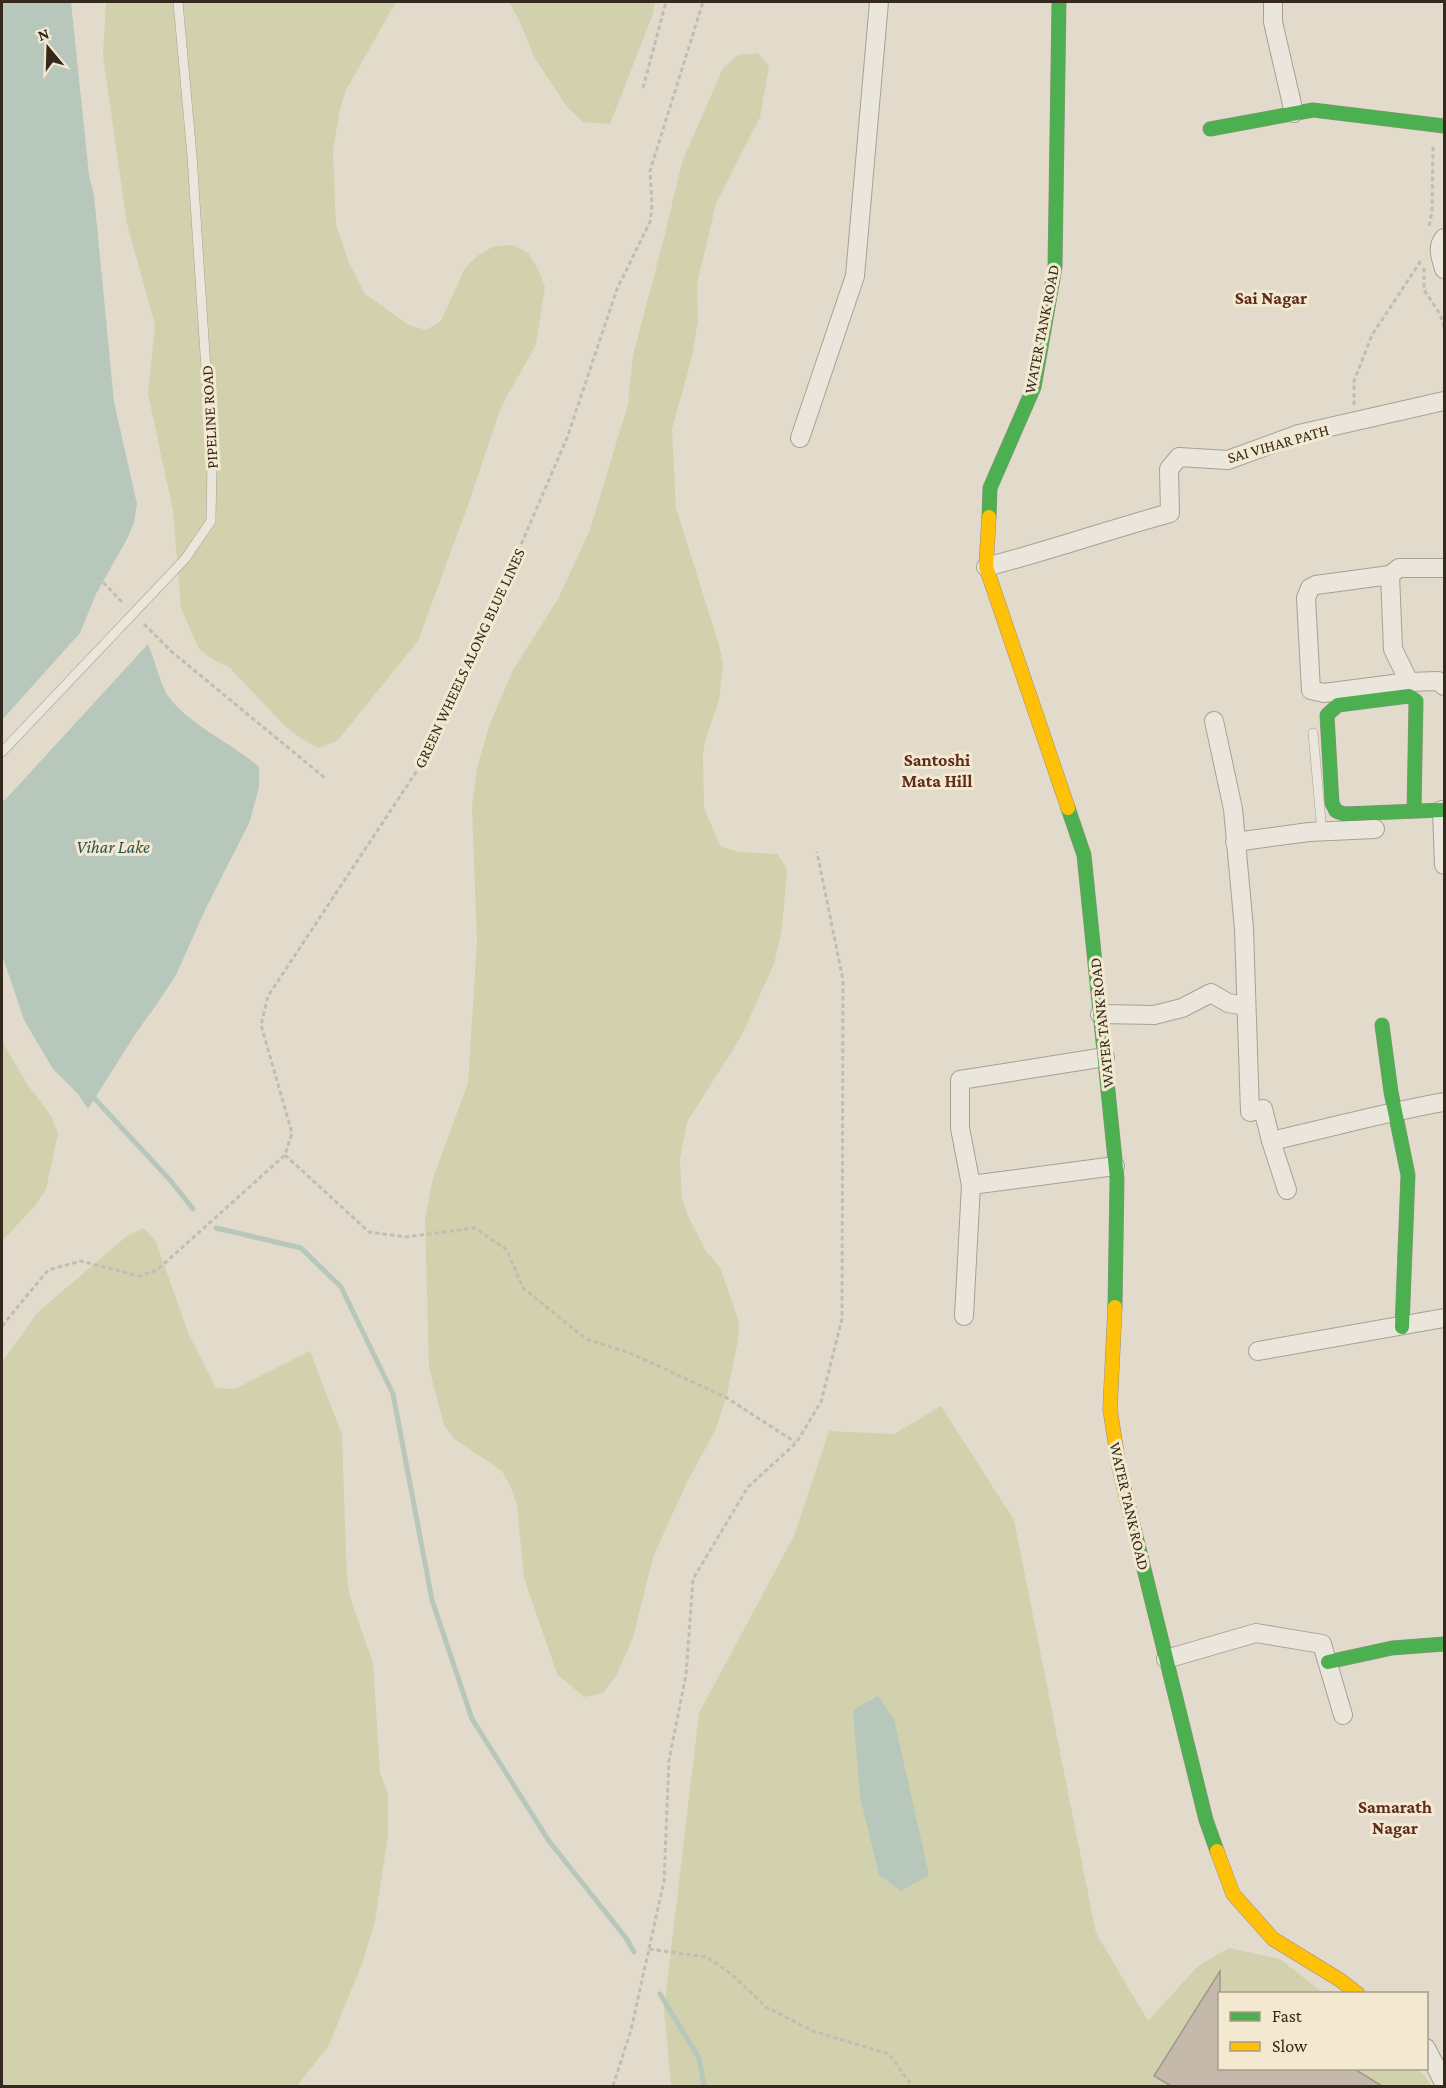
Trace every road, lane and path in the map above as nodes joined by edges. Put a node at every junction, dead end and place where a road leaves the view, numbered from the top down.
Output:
1 (178, 2) edge
2 (666, 2) edge
3 (703, 2) edge
4 (879, 2) edge
5 (1059, 2) edge
6 (1273, 2) edge
7 (643, 88) dead end
8 (1294, 113) junction
9 (1444, 126) edge
10 (1210, 129) dead end
11 (1444, 238) edge
12 (1424, 257) dead end
13 (1444, 269) edge
14 (1444, 401) edge
15 (1354, 422) junction
16 (800, 438) dead end
17 (986, 567) junction
18 (1444, 568) edge
19 (1390, 575) junction
20 (98, 577) dead end
21 (122, 602) dead end
22 (144, 624) dead end
23 (1409, 682) junction
24 (1444, 686) edge
25 (1214, 721) dead end
26 (1313, 733) dead end
27 (2, 752) edge
28 (325, 778) dead end
29 (1443, 810) edge
30 (1414, 811) junction
31 (1375, 830) dead end
32 (1322, 832) junction
33 (1235, 842) junction
34 (817, 852) dead end
35 (1444, 865) edge
36 (1246, 1006) junction
37 (1100, 1014) junction
38 (1382, 1025) dead end
39 (1104, 1057) junction
40 (1444, 1102) edge
41 (1395, 1111) junction
42 (1270, 1141) junction
43 (285, 1155) junction
44 (1115, 1166) junction
45 (971, 1185) junction
46 (1287, 1190) dead end
47 (964, 1316) dead end
48 (1444, 1318) edge
49 (2, 1326) edge
50 (1402, 1327) junction
51 (1258, 1351) dead end
52 (796, 1443) junction
53 (1444, 1644) edge
54 (1166, 1659) junction
55 (1328, 1662) junction
56 (1343, 1715) dead end
57 (649, 1949) junction
58 (1355, 1992) edge
59 (1428, 2052) edge
60 (1444, 2083) edge
61 (613, 2086) edge
62 (912, 2086) edge

1 - 27 lane, PIPELINE ROAD
2 - 7 path
3 - 43 path, GREEN WHEELS ALONG BLUE LINES
4 - 16 street
5 - 17 street, WATER TANK ROAD
6 - 8 street
8 - 9 street
8 - 10 street
11 - 13 street
12 - 15 path
14 - 15 street, SAI VIHAR PATH
15 - 17 street, SAI VIHAR PATH
17 - 37 street, WATER TANK ROAD
18 - 19 street
19 - 23 street
19 - 23 street
20 - 21 path
22 - 28 path
23 - 24 street
25 - 33 street
26 - 32 lane
29 - 30 street
29 - 35 street
30 - 30 street
31 - 32 street
32 - 33 street
33 - 36 street
34 - 52 path
36 - 37 street
36 - 42 street
37 - 39 street, WATER TANK ROAD
38 - 41 street
39 - 44 street, WATER TANK ROAD
39 - 45 street
40 - 41 street
41 - 42 street
41 - 50 street
42 - 46 street
43 - 49 path
43 - 52 path
44 - 45 street
44 - 54 street, WATER TANK ROAD
45 - 47 street
48 - 50 street
50 - 51 street
52 - 57 path
53 - 55 street
54 - 55 street
54 - 58 street, WATER TANK ROAD
55 - 56 street
57 - 61 path
57 - 62 path
59 - 60 street

